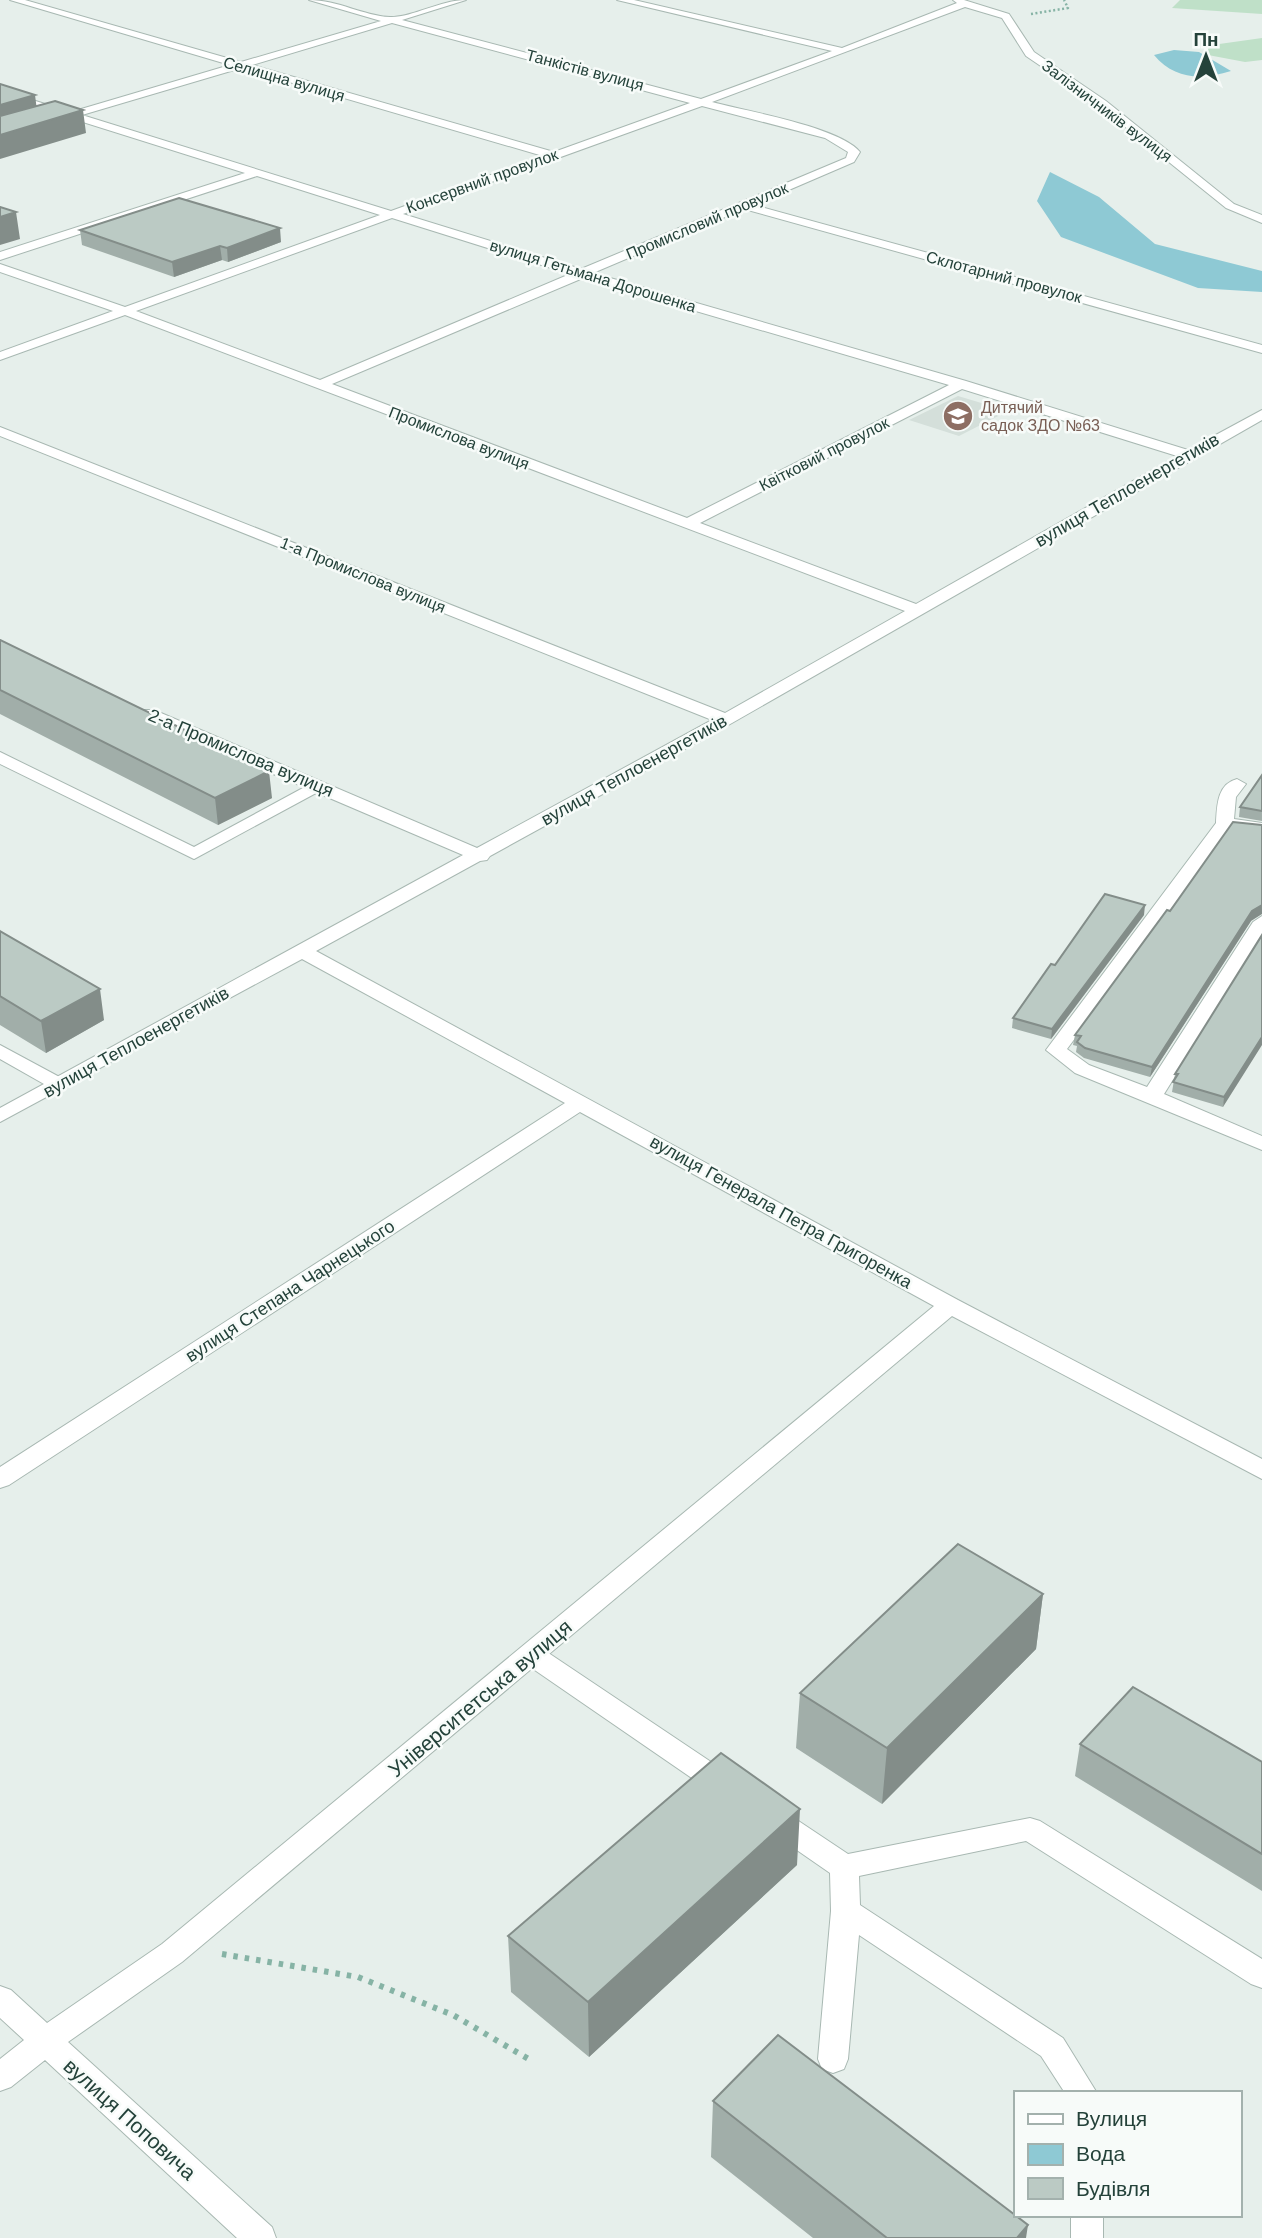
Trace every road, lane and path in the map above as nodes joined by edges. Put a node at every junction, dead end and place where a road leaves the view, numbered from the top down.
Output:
1 (15, 0) edge
2 (314, 0) edge
3 (461, 0) edge
4 (622, 0) edge
5 (948, 0) edge
6 (1064, 0) edge
7 (961, 2) edge
8 (1006, 16) junction
9 (394, 21) junction
10 (843, 51) junction
11 (237, 66) junction
12 (0, 93) edge
13 (703, 101) junction
14 (71, 115) junction
15 (48, 122) edge
16 (852, 149) joint
17 (552, 155) junction
18 (256, 173) junction
19 (745, 206) junction
20 (390, 214) junction
21 (1262, 219) edge
22 (0, 257) edge
23 (0, 268) edge
24 (583, 274) junction
25 (125, 311) junction
26 (1262, 349) edge
27 (0, 356) edge
28 (319, 384) junction
29 (961, 384) junction
30 (1262, 414) edge
31 (0, 431) edge
32 (1188, 455) junction
33 (686, 524) junction
34 (917, 610) junction
35 (128, 705) edge
36 (726, 719) junction
37 (0, 757) edge
38 (1237, 784) dead end
39 (320, 786) junction
40 (1225, 823) junction
41 (1262, 828) edge
42 (481, 856) junction
43 (1262, 922) edge
44 (302, 951) junction
45 (0, 1051) edge
46 (58, 1084) junction
47 (1152, 1096) junction
48 (581, 1102) junction
49 (0, 1116) edge
50 (1262, 1144) edge
51 (950, 1305) junction
52 (1262, 1470) edge
53 (0, 1479) edge
54 (533, 1655) junction
55 (844, 1867) junction
56 (846, 1911) junction
57 (172, 1953) junction
58 (1262, 1975) edge
59 (0, 1999) edge
60 (45, 2042) junction
61 (834, 2059) dead end
62 (532, 2061) dead end
63 (0, 2077) edge
64 (1081, 2091) edge
65 (1087, 2217) edge
66 (260, 2238) edge
67 (1087, 2238) edge

1 - 11 street, Селищна вулиця
2 - 9 street, Танкістів вулиця
3 - 9 street
4 - 10 street
5 - 7 street
6 - 8 path
7 - 8 street
7 - 10 street, Консервний провулок
8 - 21 street, Залізничників вулиця
9 - 11 street
9 - 13 street, Танкістів вулиця
10 - 13 street, Консервний провулок
11 - 14 street
11 - 17 street, Селищна вулиця
12 - 14 street, вулиця Гетьмана Дорошенка
13 - 16 street, Танкістів вулиця
13 - 17 street, Консервний провулок
14 - 15 street
14 - 18 street, вулиця Гетьмана Дорошенка
16 - 19 street, Промисловий провулок
17 - 20 street, Консервний провулок
18 - 20 street, вулиця Гетьмана Дорошенка
18 - 22 street
19 - 24 street, Промисловий провулок
19 - 26 street, Склотарний провулок
20 - 24 street, вулиця Гетьмана Дорошенка
20 - 25 street, Консервний провулок
23 - 25 street, Промислова вулиця
24 - 28 street, Промисловий провулок
24 - 29 street, вулиця Гетьмана Дорошенка
25 - 27 street, Консервний провулок
25 - 28 street, Промислова вулиця
28 - 33 street, Промислова вулиця
29 - 32 street, вулиця Гетьмана Дорошенка
29 - 33 street, Квітковий провулок
30 - 32 street, вулиця Теплоенергетиків
31 - 36 street, 1-а Промислова вулиця
32 - 34 street, вулиця Теплоенергетиків
33 - 34 street, Промислова вулиця
34 - 36 street, вулиця Теплоенергетиків
35 - 39 street, 2-а Промислова вулиця
36 - 42 street, вулиця Теплоенергетиків
37 - 39 street
38 - 40 street
39 - 42 street, 2-а Промислова вулиця
40 - 41 street
40 - 47 street
42 - 44 street, вулиця Теплоенергетиків
43 - 47 street
44 - 46 street, вулиця Теплоенергетиків
44 - 48 street, вулиця Генерала Петра Григоренка
45 - 46 street
46 - 49 street, вулиця Теплоенергетиків
47 - 50 street
48 - 51 street, вулиця Генерала Петра Григоренка
48 - 53 street, вулиця Степана Чарнецького
51 - 52 street, вулиця Генерала Петра Григоренка
51 - 54 street, Університетська вулиця
54 - 55 street
54 - 57 street, Університетська вулиця
55 - 56 street
55 - 58 street
56 - 61 street
56 - 64 street
57 - 60 street, Університетська вулиця
57 - 62 path
59 - 60 street, вулиця Поповича
60 - 63 street, Університетська вулиця
60 - 66 street, вулиця Поповича
65 - 67 street

